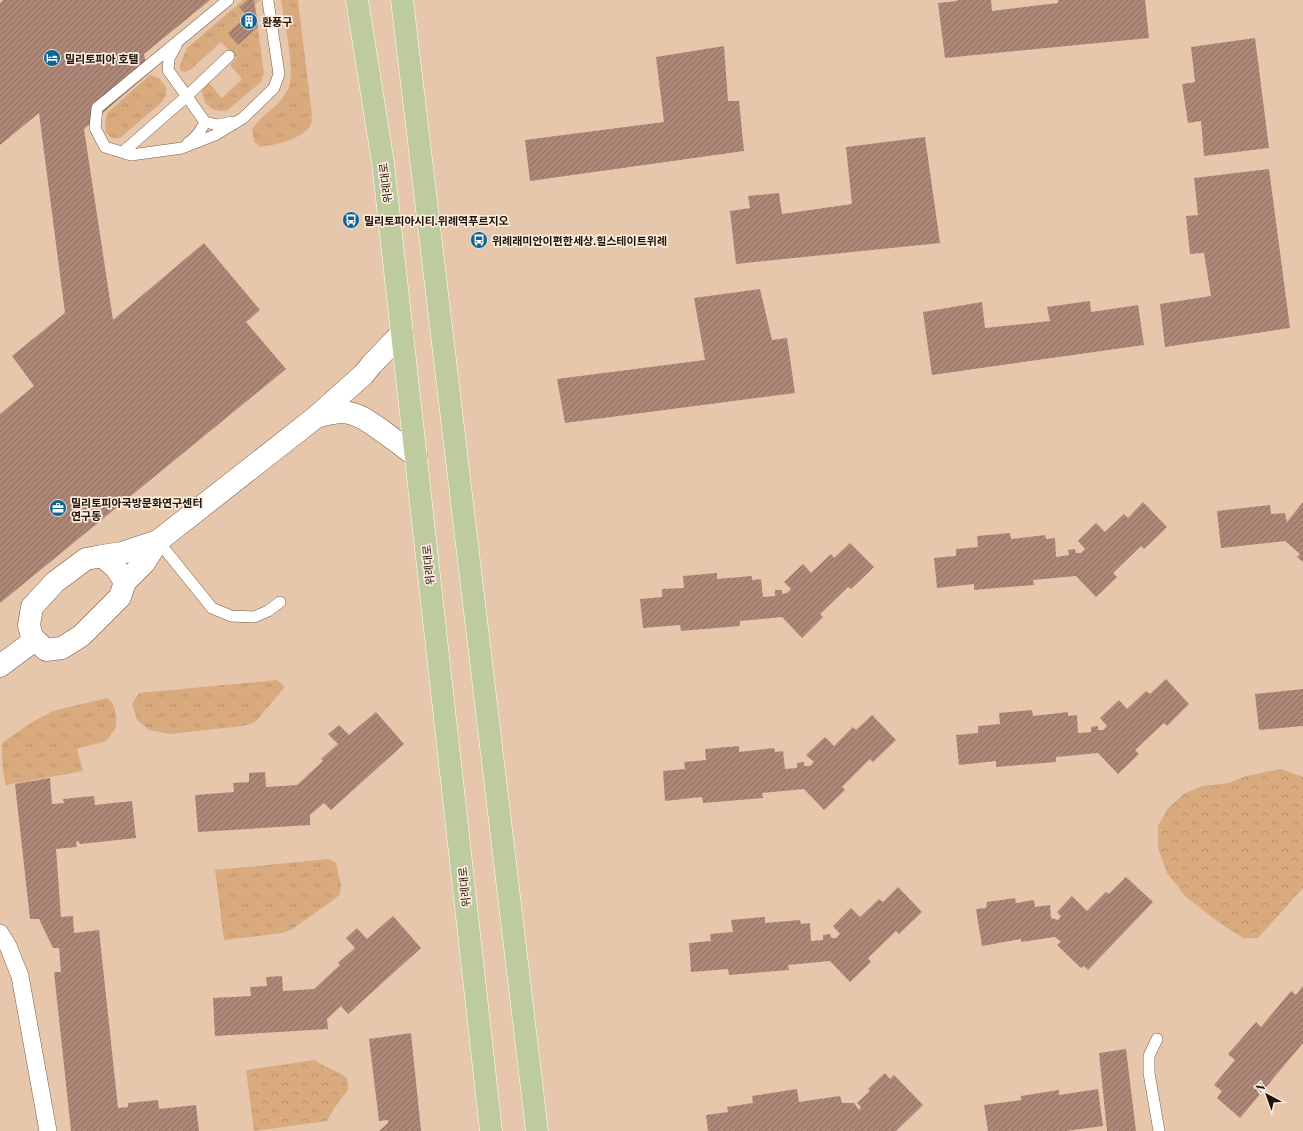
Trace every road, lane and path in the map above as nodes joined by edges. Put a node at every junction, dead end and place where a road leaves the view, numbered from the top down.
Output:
1 (228, 0) edge
2 (357, 0) edge
3 (402, 0) edge
4 (268, 1) edge
5 (179, 40) junction
6 (229, 56) dead end
7 (187, 96) junction
8 (243, 118) junction
9 (205, 122) junction
10 (182, 148) junction
11 (123, 152) junction
12 (402, 333) junction
13 (316, 416) junction
14 (416, 456) junction
15 (158, 541) junction
16 (102, 556) junction
17 (125, 582) junction
18 (280, 602) dead end
19 (35, 640) junction
20 (0, 666) edge
21 (0, 933) edge
22 (1157, 1038) dead end
23 (48, 1131) edge
24 (491, 1131) edge
25 (537, 1131) edge
26 (1159, 1131) edge

1 - 5 lane
2 - 12 main road, 위례대로
3 - 25 main road
4 - 8 lane
5 - 7 lane
5 - 11 lane
6 - 7 lane
7 - 9 lane
7 - 11 lane
8 - 9 lane
8 - 10 lane
9 - 10 lane
10 - 11 lane
12 - 13 street
12 - 14 main road, 위례대로
13 - 14 street
13 - 15 street
14 - 24 main road, 위례대로
15 - 16 street
15 - 17 street
15 - 18 lane
16 - 17 street
16 - 19 street
17 - 19 street
19 - 20 street
21 - 23 street
22 - 26 lane

